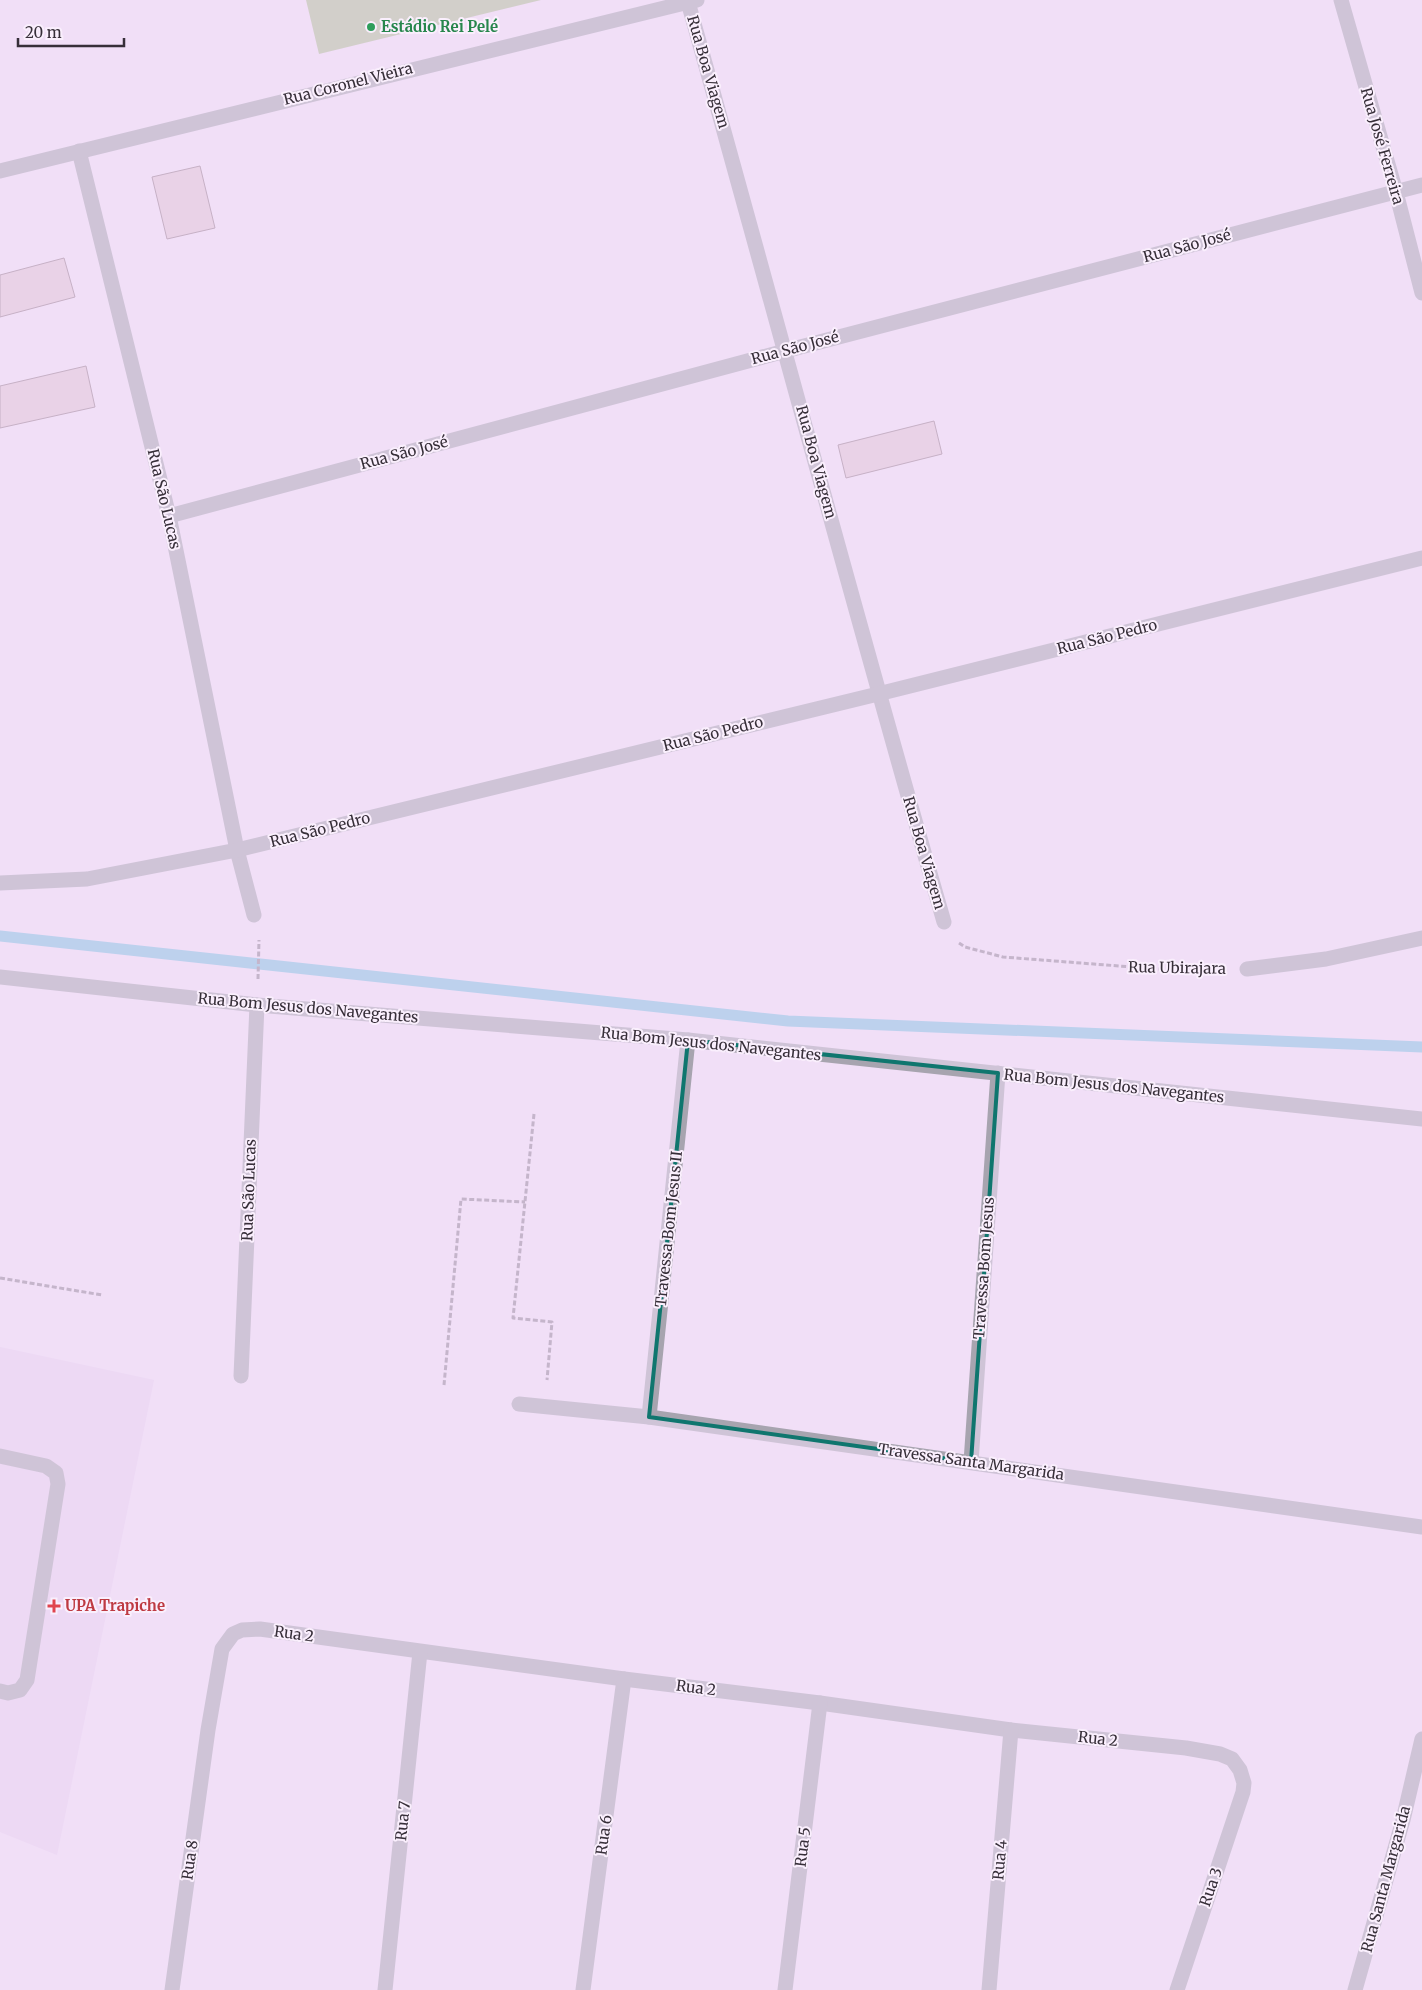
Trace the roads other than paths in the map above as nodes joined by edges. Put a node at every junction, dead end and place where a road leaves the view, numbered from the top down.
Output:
1 (1341, 0) edge
2 (693, 1) edge
3 (79, 151) junction
4 (0, 171) edge
5 (1422, 185) edge
6 (1396, 192) junction
7 (1422, 293) edge
8 (785, 351) junction
9 (169, 516) junction
10 (1422, 558) edge
11 (878, 694) junction
12 (237, 850) junction
13 (0, 883) edge
14 (254, 915) dead end
15 (944, 922) road end
16 (1422, 938) edge
17 (1247, 969) road end
18 (0, 977) edge
19 (257, 1005) junction
20 (688, 1040) junction
21 (998, 1073) junction
22 (1422, 1119) edge
23 (241, 1376) dead end
24 (519, 1404) dead end
25 (649, 1417) junction
26 (0, 1456) edge
27 (971, 1462) junction
28 (1422, 1527) edge
29 (420, 1652) junction
30 (624, 1679) junction
31 (0, 1691) edge
32 (820, 1703) junction
33 (208, 1730) joint
34 (1011, 1730) junction
35 (1422, 1739) edge
36 (1244, 1783) joint
37 (172, 1990) edge
38 (385, 1990) edge
39 (583, 1990) edge
40 (785, 1990) edge
41 (989, 1990) edge
42 (1177, 1990) edge
43 (1355, 1990) edge

1 - 6 street, Rua José Ferreira
2 - 3 street, Rua Coronel Vieira
2 - 8 street, Rua Boa Viagem
3 - 4 street, Rua Coronel Vieira
3 - 9 street, Rua São Lucas
5 - 6 street, Rua São José
6 - 7 street, Rua José Ferreira
6 - 8 street, Rua São José
8 - 9 street, Rua São José
8 - 11 street, Rua Boa Viagem
9 - 12 street, Rua São Lucas
10 - 11 street, Rua São Pedro
11 - 12 street, Rua São Pedro
11 - 15 street, Rua Boa Viagem
12 - 13 street, Rua São Pedro
12 - 14 street, Rua São Lucas
16 - 17 street, Rua Ubirajara
18 - 19 street, Rua Bom Jesus dos Navegantes
19 - 20 street, Rua Bom Jesus dos Navegantes
19 - 23 street, Rua São Lucas
20 - 21 street, Rua Bom Jesus dos Navegantes
20 - 25 street, Travessa Bom Jesus II
21 - 22 street, Rua Bom Jesus dos Navegantes
21 - 27 street, Travessa Bom Jesus
24 - 25 street, Travessa Santa Margarida
25 - 27 street, Travessa Santa Margarida
26 - 31 street
27 - 28 street, Travessa Santa Margarida
29 - 30 street, Rua 2
29 - 33 street, Rua 2
29 - 38 street, Rua 7
30 - 32 street, Rua 2
30 - 39 street, Rua 6
32 - 34 street, Rua 2
32 - 40 street, Rua 5
33 - 37 street, Rua 8
34 - 36 street, Rua 2
34 - 41 street, Rua 4
35 - 43 street, Rua Santa Margarida
36 - 42 street, Rua 3

